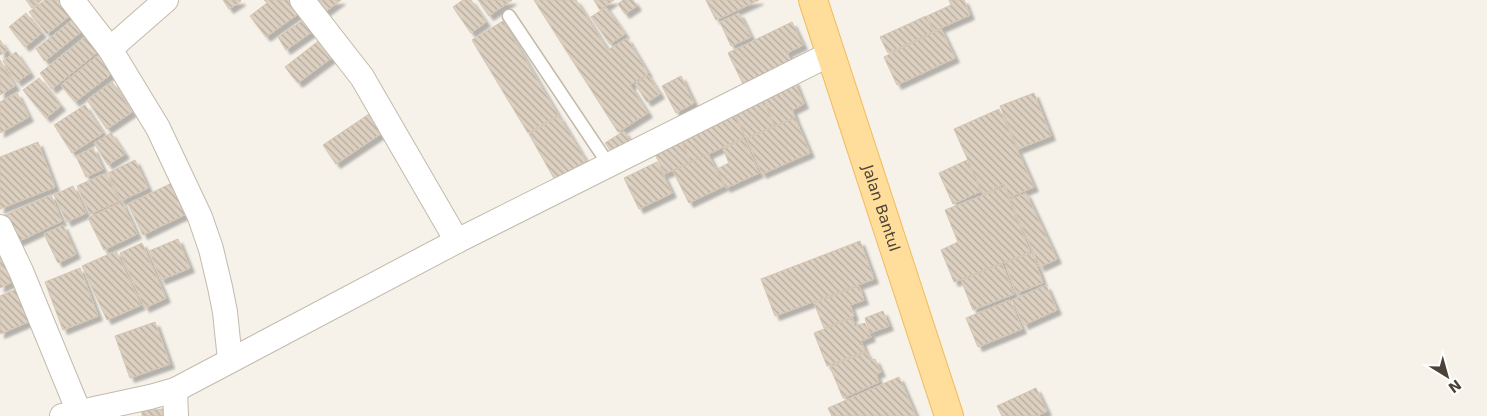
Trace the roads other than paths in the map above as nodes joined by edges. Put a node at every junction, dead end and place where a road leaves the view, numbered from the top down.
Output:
1 (72, 0) edge
2 (166, 0) edge
3 (302, 0) edge
4 (819, 3) edge
5 (509, 16) dead end
6 (110, 48) junction
7 (830, 54) junction
8 (608, 165) junction
9 (0, 227) edge
10 (457, 241) junction
11 (230, 360) junction
12 (175, 390) junction
13 (70, 414) edge
14 (176, 416) edge
15 (949, 416) edge

1 - 6 street
2 - 6 street
3 - 10 street
4 - 7 main road, Jalan Bantul
5 - 8 lane
6 - 11 street
7 - 8 street
7 - 15 main road, Jalan Bantul
8 - 10 street
9 - 13 street
10 - 11 street
11 - 12 street
12 - 13 street
12 - 14 street

